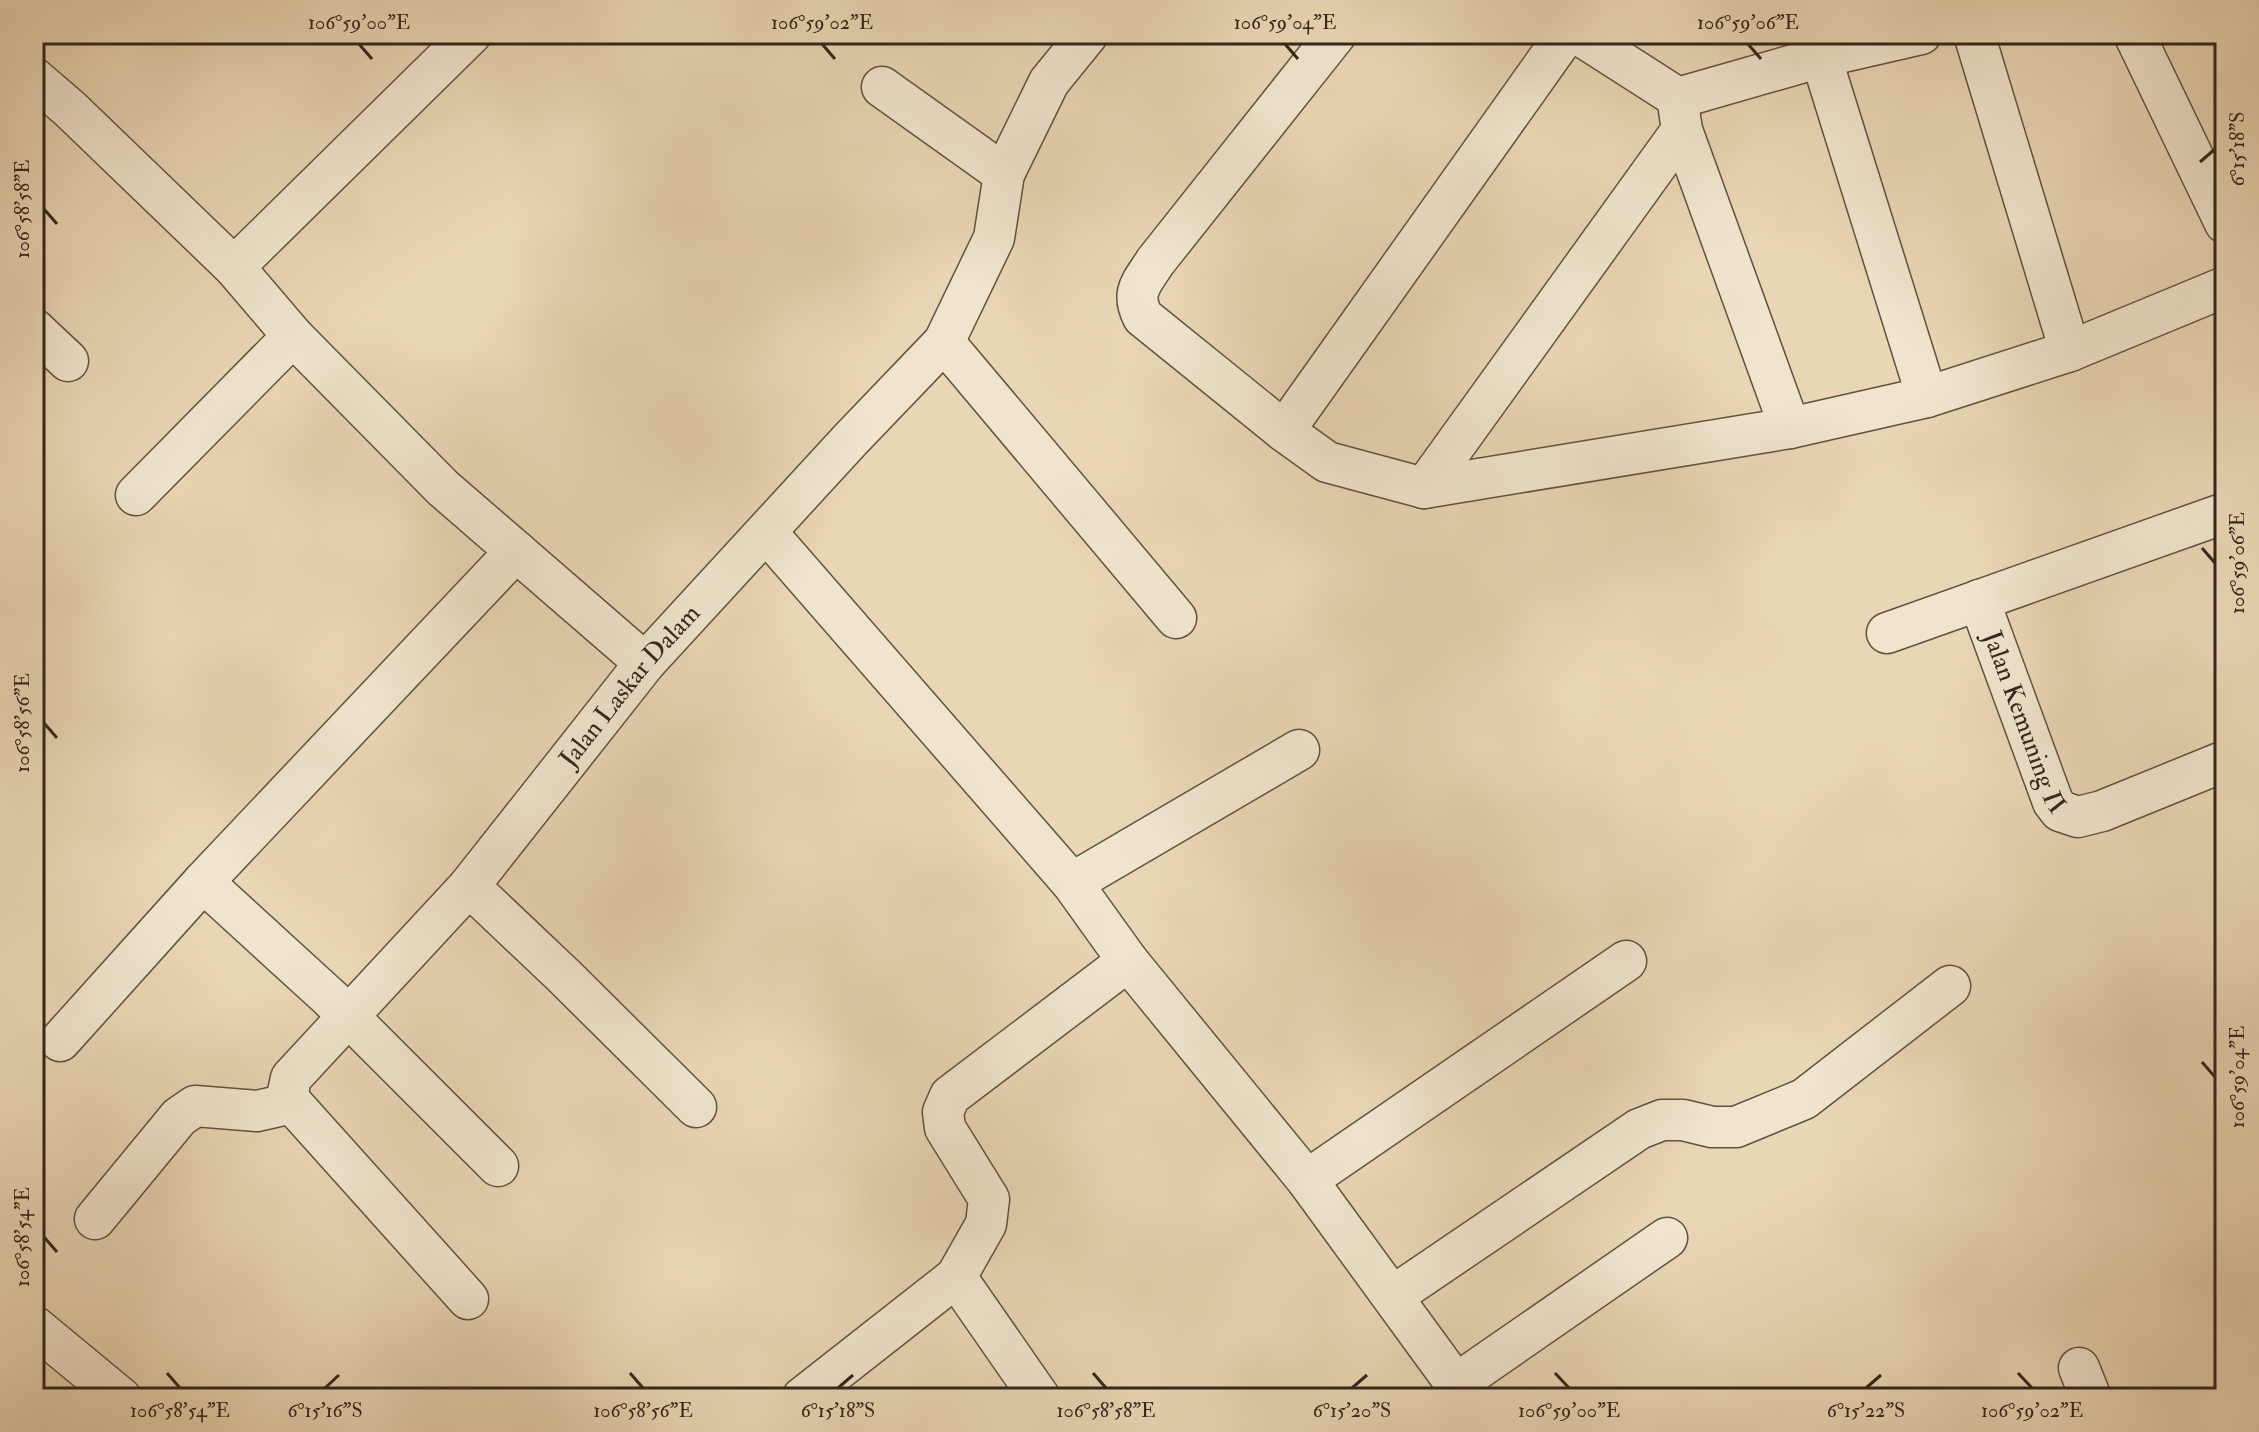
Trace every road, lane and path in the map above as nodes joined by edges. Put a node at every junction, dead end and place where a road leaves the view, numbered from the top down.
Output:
1 (471, 34) edge
2 (1088, 34) edge
3 (1336, 34) edge
4 (1566, 34) edge
5 (1578, 34) edge
6 (1921, 34) edge
7 (1974, 34) edge
8 (2134, 34) edge
9 (1821, 57) junction
10 (34, 78) edge
11 (882, 87) dead end
12 (1680, 114) junction
13 (1004, 174) junction
14 (2221, 204) edge
15 (234, 267) junction
16 (2225, 287) edge
17 (34, 329) edge
18 (293, 336) junction
19 (944, 342) junction
20 (2070, 351) junction
21 (68, 361) dead end
22 (1927, 397) junction
23 (1790, 428) junction
24 (1284, 431) junction
25 (1424, 488) junction
26 (136, 495) dead end
27 (2225, 513) edge
28 (767, 533) junction
29 (516, 551) junction
30 (1979, 600) junction
31 (1176, 618) dead end
32 (1887, 633) dead end
33 (645, 663) junction
34 (1299, 750) dead end
35 (2225, 761) edge
36 (203, 882) junction
37 (1072, 883) junction
38 (469, 886) junction
39 (1128, 961) junction
40 (1626, 961) dead end
41 (1950, 986) dead end
42 (347, 1016) junction
43 (60, 1041) dead end
44 (292, 1103) junction
45 (696, 1107) dead end
46 (498, 1166) dead end
47 (1307, 1180) junction
48 (95, 1219) dead end
49 (1667, 1238) dead end
50 (956, 1277) junction
51 (1393, 1296) junction
52 (468, 1299) dead end
53 (34, 1326) edge
54 (1461, 1391) edge
55 (121, 1398) edge
56 (802, 1398) edge
57 (1040, 1398) edge

1 - 15 street
2 - 13 street, Jalan Laskar Dalam
3 - 24 street
4 - 24 street
5 - 12 street
6 - 9 street
7 - 20 street
8 - 14 street
9 - 12 street
9 - 22 street
10 - 15 street
11 - 13 street
12 - 23 street
12 - 25 street
13 - 19 street, Jalan Laskar Dalam
15 - 18 street
16 - 20 street
17 - 21 street
18 - 26 street
18 - 29 street
19 - 28 street, Jalan Laskar Dalam
19 - 31 street
20 - 22 street
22 - 23 street
23 - 25 street
24 - 25 street
27 - 30 street
28 - 33 street, Jalan Laskar Dalam
28 - 37 street
29 - 33 street
29 - 36 street
30 - 32 street
30 - 35 street, Jalan Kemuning II
33 - 38 street, Jalan Laskar Dalam
34 - 37 street
36 - 42 street
36 - 43 street
37 - 39 street
38 - 42 street, Jalan Laskar Dalam
38 - 45 street
39 - 47 street
39 - 50 street
40 - 47 street
41 - 51 street
42 - 44 street, Jalan Laskar Dalam
42 - 46 street
44 - 48 street
44 - 52 street
47 - 51 street
49 - 54 street
50 - 56 street
50 - 57 street
51 - 54 street
53 - 55 street

